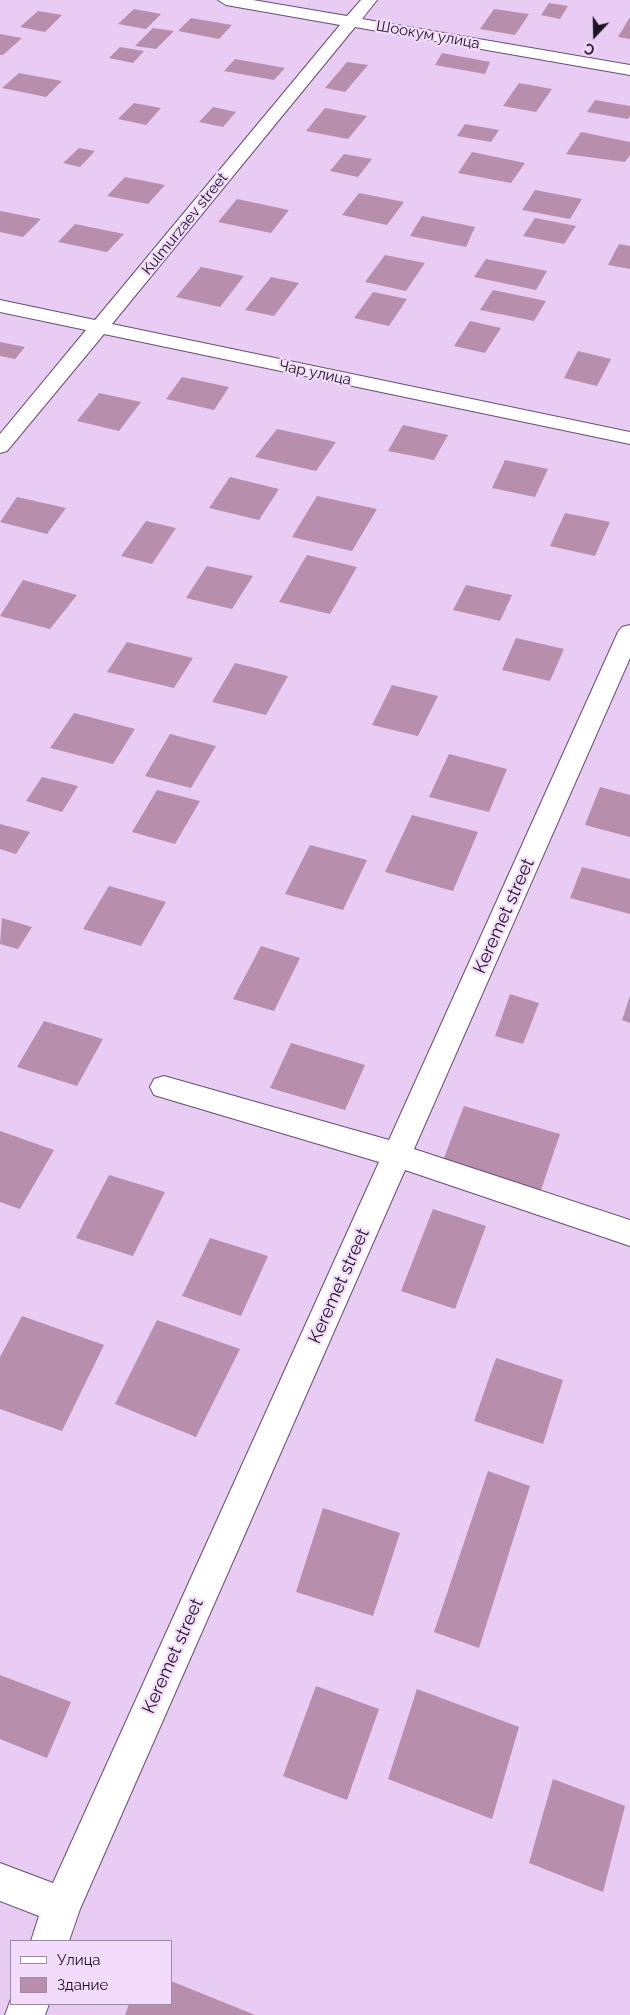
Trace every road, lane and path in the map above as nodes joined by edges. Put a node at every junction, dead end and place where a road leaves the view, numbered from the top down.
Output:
1 (226, 0) edge
2 (369, 0) edge
3 (351, 21) junction
4 (630, 70) edge
5 (0, 306) edge
6 (99, 329) junction
7 (630, 438) edge
8 (0, 447) edge
9 (629, 637) edge
10 (164, 1086) dead end
11 (397, 1156) junction
12 (630, 1233) edge
13 (0, 1882) edge
14 (62, 1906) junction
15 (50, 1940) edge

1 - 3 street, Шоокум улица
2 - 3 street, Kulmurzaev street
3 - 4 street, Шоокум улица
3 - 6 street, Kulmurzaev street
5 - 6 street, Чар улица
6 - 7 street, Чар улица
6 - 8 street, Kulmurzaev street
9 - 11 street, Keremet street
10 - 11 street
11 - 12 street
11 - 14 street, Keremet street
13 - 14 street
14 - 15 street, Keremet street

